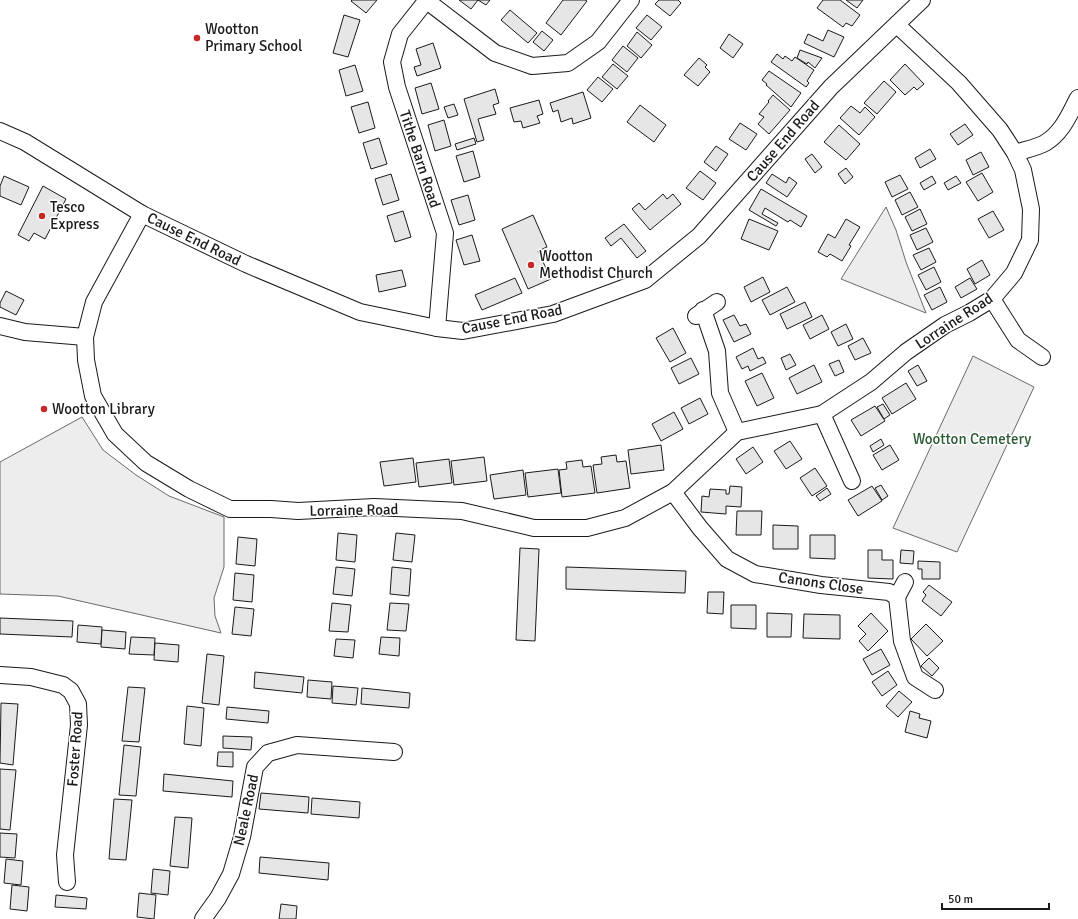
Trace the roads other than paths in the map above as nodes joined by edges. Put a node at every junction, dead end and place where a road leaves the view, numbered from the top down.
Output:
1 (631, 0) edge
2 (922, 0) edge
3 (427, 1) edge
4 (898, 25) junction
5 (1078, 98) edge
6 (0, 131) edge
7 (1014, 153) junction
8 (142, 214) junction
9 (992, 299) junction
10 (705, 310) dead end
11 (0, 326) edge
12 (437, 328) junction
13 (86, 337) junction
14 (1042, 357) dead end
15 (822, 414) junction
16 (737, 432) junction
17 (852, 481) dead end
18 (674, 492) junction
19 (905, 582) dead end
20 (897, 597) junction
21 (0, 675) edge
22 (935, 690) dead end
23 (394, 752) dead end
24 (67, 882) dead end
25 (203, 919) edge

1 - 3 street
2 - 4 street, Cause End Road
3 - 12 street, Tithe Barn Road
4 - 7 street, Lorraine Road
4 - 12 street, Cause End Road
5 - 7 street
6 - 8 street, Cause End Road
7 - 9 street, Lorraine Road
8 - 12 street, Cause End Road
8 - 13 street, Lorraine Road
9 - 14 street
9 - 15 street, Lorraine Road
10 - 16 street
11 - 13 street
13 - 18 street, Lorraine Road
15 - 16 street, Lorraine Road
15 - 17 street
16 - 18 street, Lorraine Road
18 - 20 street, Canons Close
19 - 20 street
20 - 22 street
21 - 24 street, Foster Road
23 - 25 street, Neale Road

